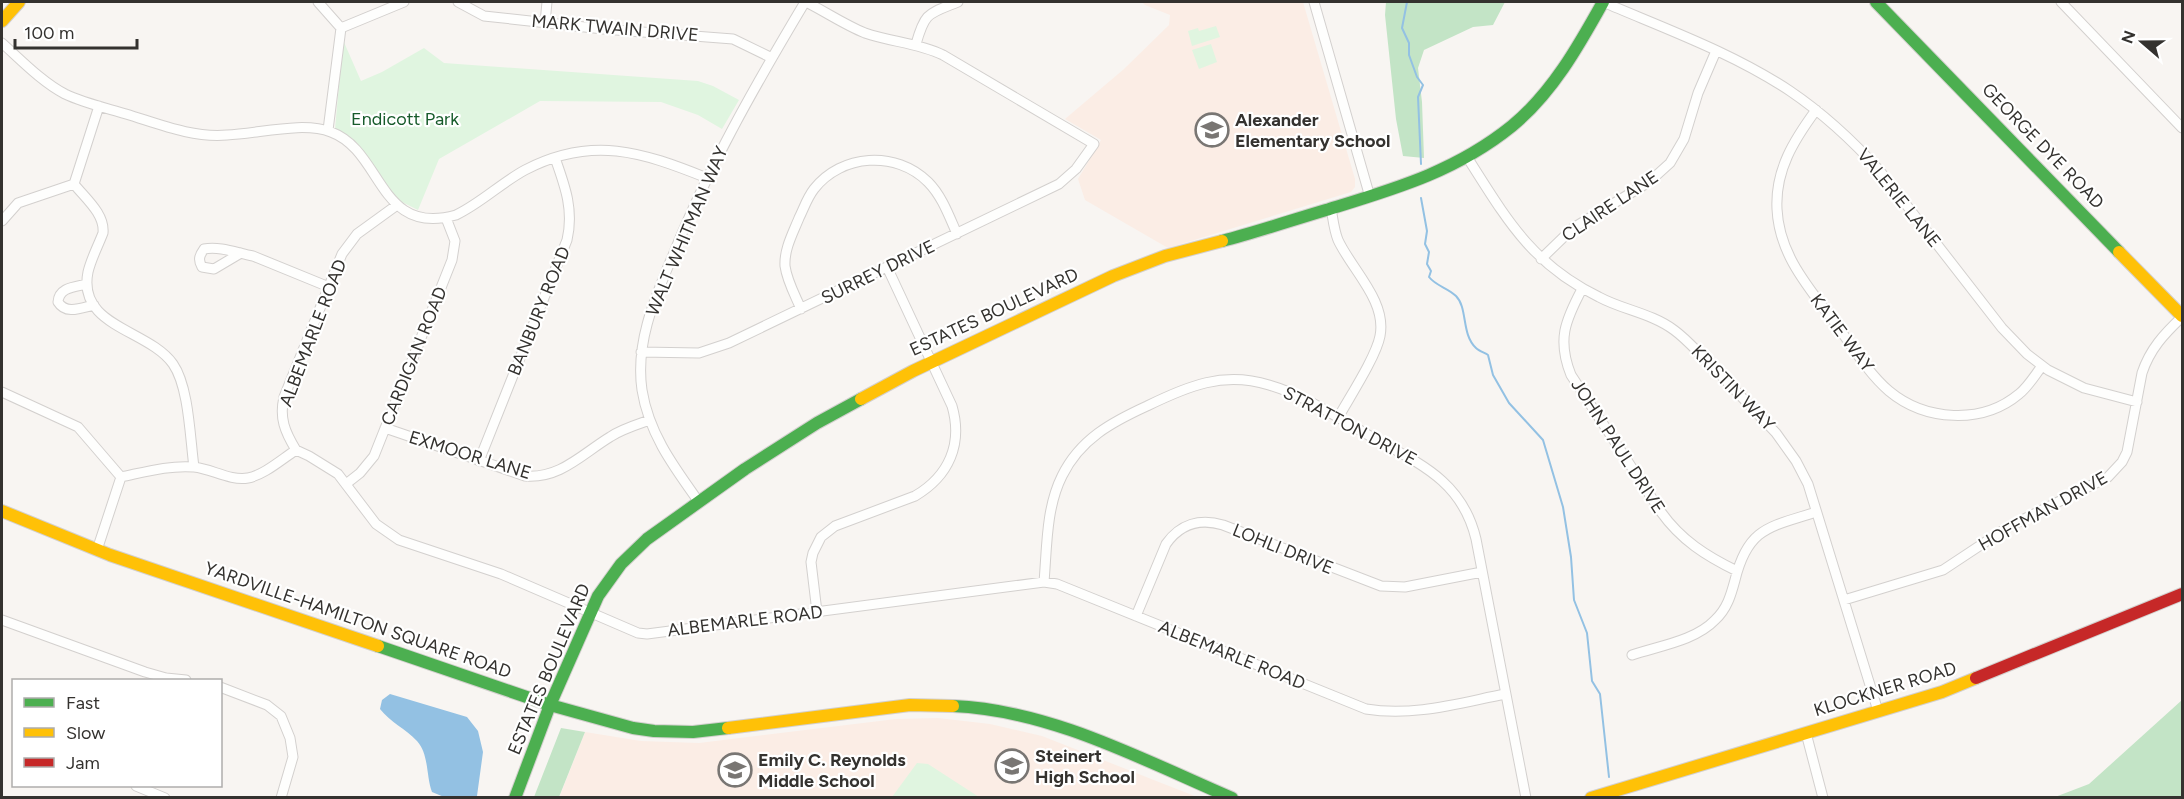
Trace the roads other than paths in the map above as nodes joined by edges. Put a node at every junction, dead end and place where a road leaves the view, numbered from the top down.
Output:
1 (19, 2) edge
2 (318, 2) edge
3 (404, 2) edge
4 (458, 2) edge
5 (547, 2) edge
6 (806, 2) edge
7 (958, 2) edge
8 (1314, 2) edge
9 (1603, 2) edge
10 (1876, 2) edge
11 (2063, 2) edge
12 (2, 21) edge
13 (545, 23) junction
14 (341, 28) junction
15 (916, 44) junction
16 (3, 47) edge
17 (1716, 51) junction
18 (772, 58) junction
19 (99, 106) junction
20 (1816, 110) junction
21 (2182, 127) edge
22 (328, 130) junction
23 (1467, 157) junction
24 (555, 158) junction
25 (707, 178) junction
26 (74, 184) junction
27 (1370, 196) junction
28 (397, 205) junction
29 (1331, 208) junction
30 (446, 218) junction
31 (2, 221) edge
32 (957, 234) junction
33 (241, 254) dead end
34 (1541, 259) junction
35 (887, 267) junction
36 (87, 284) junction
37 (329, 287) junction
38 (1582, 289) junction
39 (93, 305) junction
40 (801, 309) junction
41 (2182, 317) edge
42 (641, 352) junction
43 (932, 362) junction
44 (2042, 366) junction
45 (2, 392) edge
46 (2137, 402) junction
47 (1338, 418) junction
48 (650, 420) junction
49 (385, 428) junction
50 (296, 450) junction
51 (479, 461) junction
52 (194, 467) junction
53 (121, 477) junction
54 (346, 484) junction
55 (699, 502) junction
56 (2, 511) edge
57 (1816, 512) junction
58 (97, 550) junction
59 (1737, 571) junction
60 (1482, 572) junction
61 (1044, 582) junction
62 (2182, 594) edge
63 (1844, 600) junction
64 (817, 612) junction
65 (590, 613) junction
66 (1136, 616) junction
67 (2, 620) edge
68 (1632, 655) dead end
69 (173, 679) edge
70 (222, 688) edge
71 (1505, 694) junction
72 (550, 705) junction
73 (1878, 711) junction
74 (1806, 733) junction
75 (138, 787) edge
76 (165, 798) edge
77 (281, 798) edge
78 (515, 798) edge
79 (1232, 798) edge
80 (1526, 798) edge
81 (1592, 798) edge
82 (1823, 798) edge

1 - 12 street
2 - 14 street
3 - 14 street
4 - 13 street, MARK TWAIN DRIVE
5 - 13 street
6 - 15 street
6 - 18 street, WALT WHITMAN WAY
7 - 15 street
8 - 27 street
9 - 17 street, VALERIE LANE
9 - 23 street, ESTATES BOULEVARD
10 - 41 street, GEORGE DYE ROAD
11 - 21 street
13 - 18 street, MARK TWAIN DRIVE
14 - 22 street
15 - 32 street, SURREY DRIVE
16 - 19 street
17 - 20 street, VALERIE LANE
17 - 34 street, CLAIRE LANE
18 - 25 street, WALT WHITMAN WAY
19 - 22 street
19 - 26 street
20 - 44 street, VALERIE LANE
20 - 44 street, KATIE WAY
22 - 28 street
23 - 27 street, ESTATES BOULEVARD
23 - 34 street, KRISTIN WAY
24 - 25 street
24 - 30 street
24 - 51 street, BANBURY ROAD
25 - 42 street, WALT WHITMAN WAY
26 - 31 street
26 - 36 street
27 - 29 street, ESTATES BOULEVARD
28 - 30 street
28 - 37 street, ALBEMARLE ROAD
29 - 43 street, ESTATES BOULEVARD
29 - 47 street
30 - 49 street, CARDIGAN ROAD
32 - 35 street, SURREY DRIVE
32 - 40 street
33 - 37 street
34 - 38 street, KRISTIN WAY
35 - 40 street, SURREY DRIVE
35 - 43 street
36 - 39 street
36 - 39 street
37 - 50 street, ALBEMARLE ROAD
38 - 57 street, KRISTIN WAY
38 - 59 street, JOHN PAUL DRIVE
39 - 52 street
40 - 42 street, SURREY DRIVE
41 - 46 street, HOFFMAN DRIVE
42 - 48 street, WALT WHITMAN WAY
43 - 55 street, ESTATES BOULEVARD
43 - 64 street
44 - 46 street, VALERIE LANE
45 - 53 street
46 - 63 street, HOFFMAN DRIVE
47 - 60 street, STRATTON DRIVE
47 - 61 street, STRATTON DRIVE
48 - 51 street, EXMOOR LANE
48 - 55 street, WALT WHITMAN WAY
49 - 51 street, EXMOOR LANE
49 - 54 street, CARDIGAN ROAD
50 - 52 street
50 - 54 street, ALBEMARLE ROAD
52 - 53 street
53 - 58 street
54 - 65 street, ALBEMARLE ROAD
55 - 65 street, ESTATES BOULEVARD
56 - 58 street, YARDVILLE-HAMILTON SQUARE ROAD
57 - 59 street
57 - 63 street, KRISTIN WAY
58 - 72 street, YARDVILLE-HAMILTON SQUARE ROAD
59 - 68 street
60 - 66 street, LOHLI DRIVE
60 - 71 street, STRATTON DRIVE
61 - 64 street, ALBEMARLE ROAD
61 - 66 street, ALBEMARLE ROAD
62 - 73 street, KLOCKNER ROAD
63 - 73 street, KRISTIN WAY
64 - 65 street, ALBEMARLE ROAD
65 - 72 street, ESTATES BOULEVARD
66 - 71 street, ALBEMARLE ROAD
67 - 69 street
70 - 77 street
71 - 80 street, STRATTON DRIVE
72 - 78 street, ESTATES BOULEVARD
72 - 79 street, YARDVILLE-HAMILTON SQUARE ROAD
73 - 74 street, KLOCKNER ROAD
74 - 81 street, KLOCKNER ROAD
74 - 82 street
75 - 76 street

